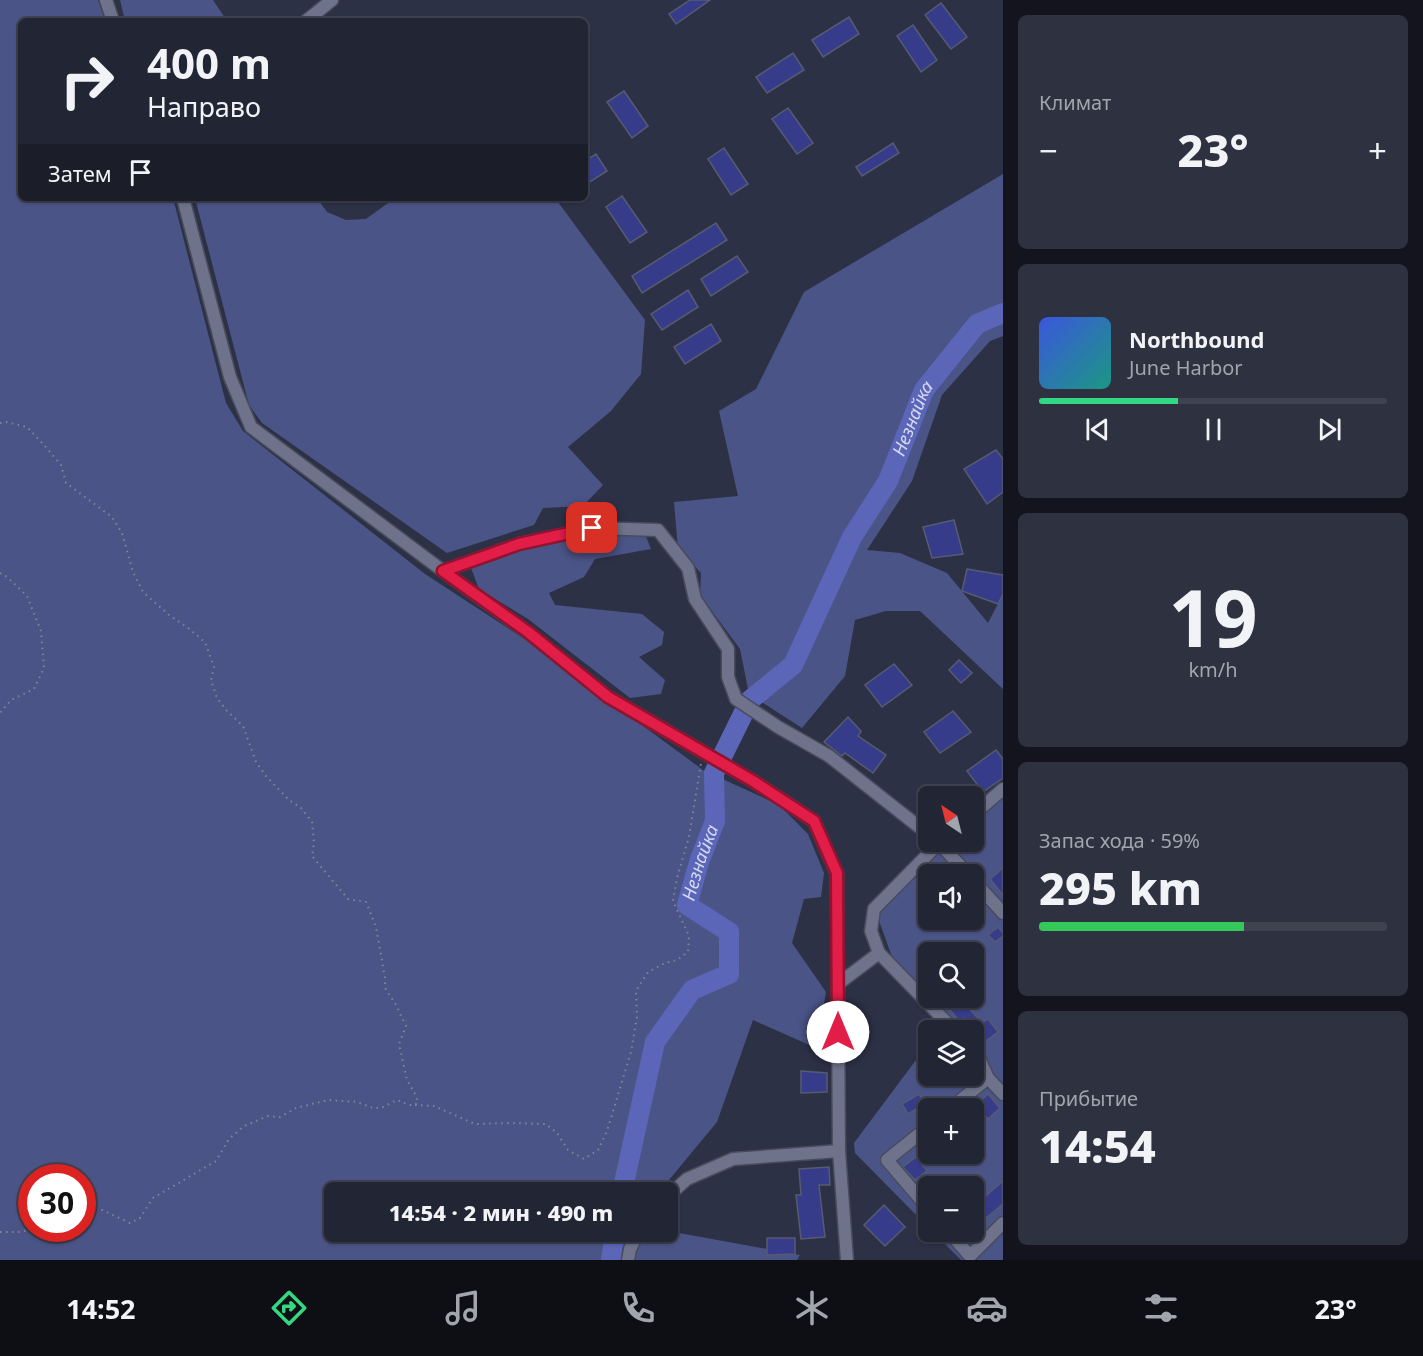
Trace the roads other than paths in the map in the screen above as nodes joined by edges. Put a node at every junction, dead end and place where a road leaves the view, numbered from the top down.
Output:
1 (106, 0) edge
2 (332, 0) edge
3 (112, 18) edge
4 (310, 18) edge
5 (184, 201) edge
6 (443, 571) junction
7 (1003, 789) edge
8 (984, 805) edge
9 (918, 826) edge
10 (929, 852) edge
11 (948, 852) edge
12 (959, 864) edge
13 (984, 892) edge
14 (1003, 913) edge
15 (879, 953) junction
16 (838, 984) junction
17 (944, 1020) edge
18 (984, 1069) edge
19 (988, 1078) junction
20 (1003, 1094) edge
21 (963, 1098) edge
22 (918, 1135) edge
23 (838, 1151) junction
24 (678, 1187) edge
25 (918, 1196) edge
26 (1003, 1223) edge
27 (634, 1242) edge
28 (958, 1242) edge
29 (984, 1242) edge
30 (984, 1242) edge
31 (849, 1258) edge
32 (628, 1260) edge

1 - 3 street
2 - 4 street
5 - 6 street
6 - 9 street
6 - 16 street
7 - 8 street
10 - 15 street
11 - 12 street
13 - 14 street
15 - 16 street
15 - 17 street
16 - 23 street
18 - 19 street
19 - 20 street
19 - 21 street
22 - 25 street
23 - 24 street
23 - 31 street
26 - 30 street
27 - 32 street
28 - 29 street

